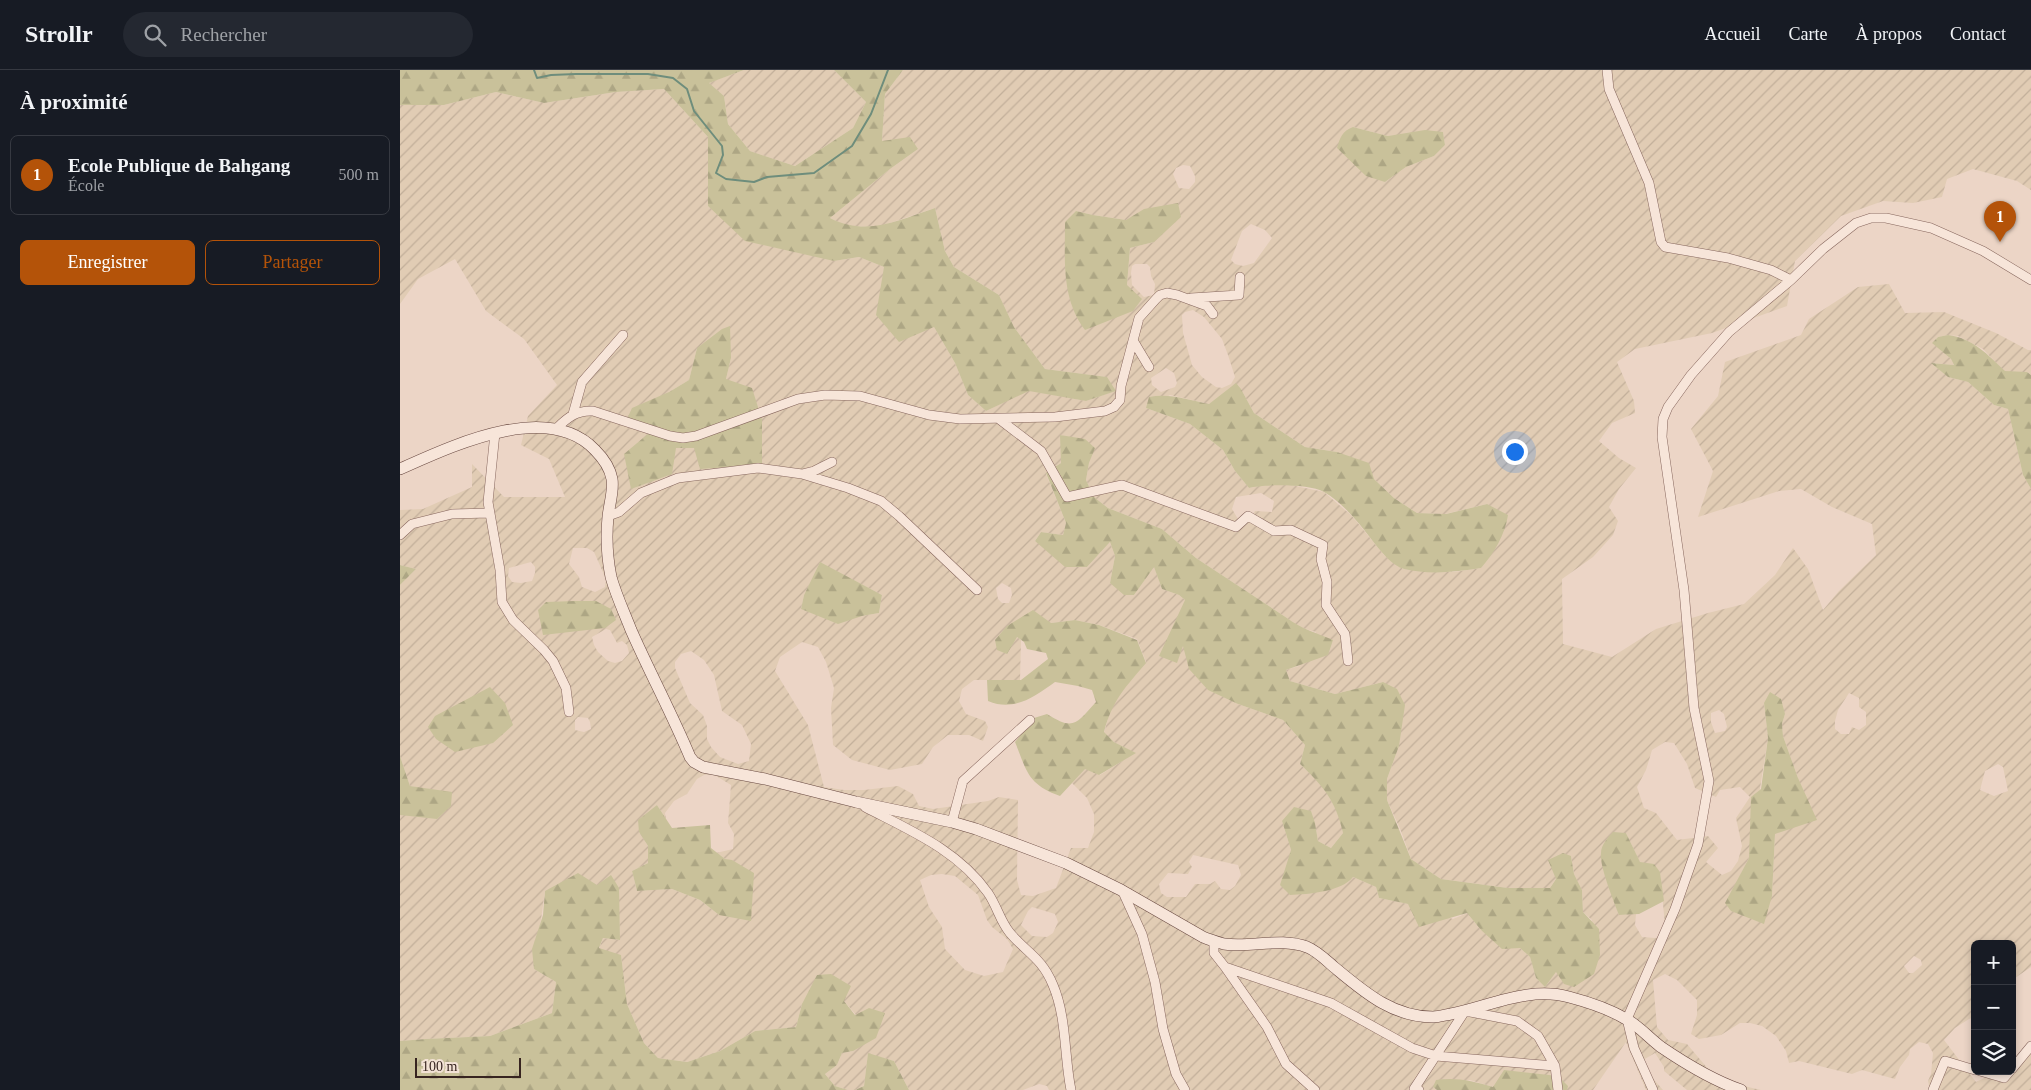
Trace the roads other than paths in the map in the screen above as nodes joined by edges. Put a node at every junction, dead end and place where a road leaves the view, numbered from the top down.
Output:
1 (1608, 70) edge
2 (1240, 277) dead end
3 (1791, 280) junction
4 (2031, 280) edge
5 (1188, 298) junction
6 (1213, 314) dead end
7 (623, 335) dead end
8 (1134, 342) junction
9 (1150, 367) dead end
10 (573, 414) junction
11 (999, 419) junction
12 (557, 428) junction
13 (495, 434) junction
14 (832, 462) dead end
15 (400, 469) edge
16 (802, 474) junction
17 (489, 513) junction
18 (608, 516) junction
19 (400, 535) edge
20 (976, 590) dead end
21 (1348, 661) dead end
22 (569, 712) dead end
23 (1030, 720) dead end
24 (856, 802) junction
25 (952, 822) junction
26 (1121, 890) junction
27 (1214, 941) junction
28 (1225, 967) junction
29 (1465, 1011) junction
30 (1627, 1019) junction
31 (2031, 1046) edge
32 (1436, 1056) junction
33 (2016, 1064) edge
34 (1555, 1066) junction
35 (1971, 1069) edge
36 (1994, 1075) edge
37 (2007, 1075) edge
38 (1071, 1090) edge
39 (1185, 1090) edge
40 (1315, 1090) edge
41 (1419, 1090) edge
42 (1558, 1090) edge
43 (1653, 1090) edge
44 (1741, 1090) edge
45 (1933, 1090) edge

1 - 3 street
2 - 5 street
3 - 4 street
3 - 30 street
5 - 6 street
5 - 8 street
7 - 10 street
8 - 9 street
8 - 11 street
10 - 11 street
10 - 12 street
11 - 21 street
12 - 13 main road
12 - 18 main road
13 - 15 main road
13 - 17 street
14 - 16 street
16 - 18 street
16 - 20 street
17 - 19 street
17 - 22 street
18 - 24 main road
23 - 25 street
24 - 25 main road
24 - 38 street
25 - 26 main road
26 - 27 main road
26 - 39 street
27 - 28 street
27 - 29 main road
28 - 32 street
28 - 40 street
29 - 30 main road
29 - 32 street
29 - 34 street
30 - 43 street
30 - 44 main road
31 - 33 street
32 - 34 street
32 - 41 street
34 - 42 street
35 - 45 street
36 - 37 street

